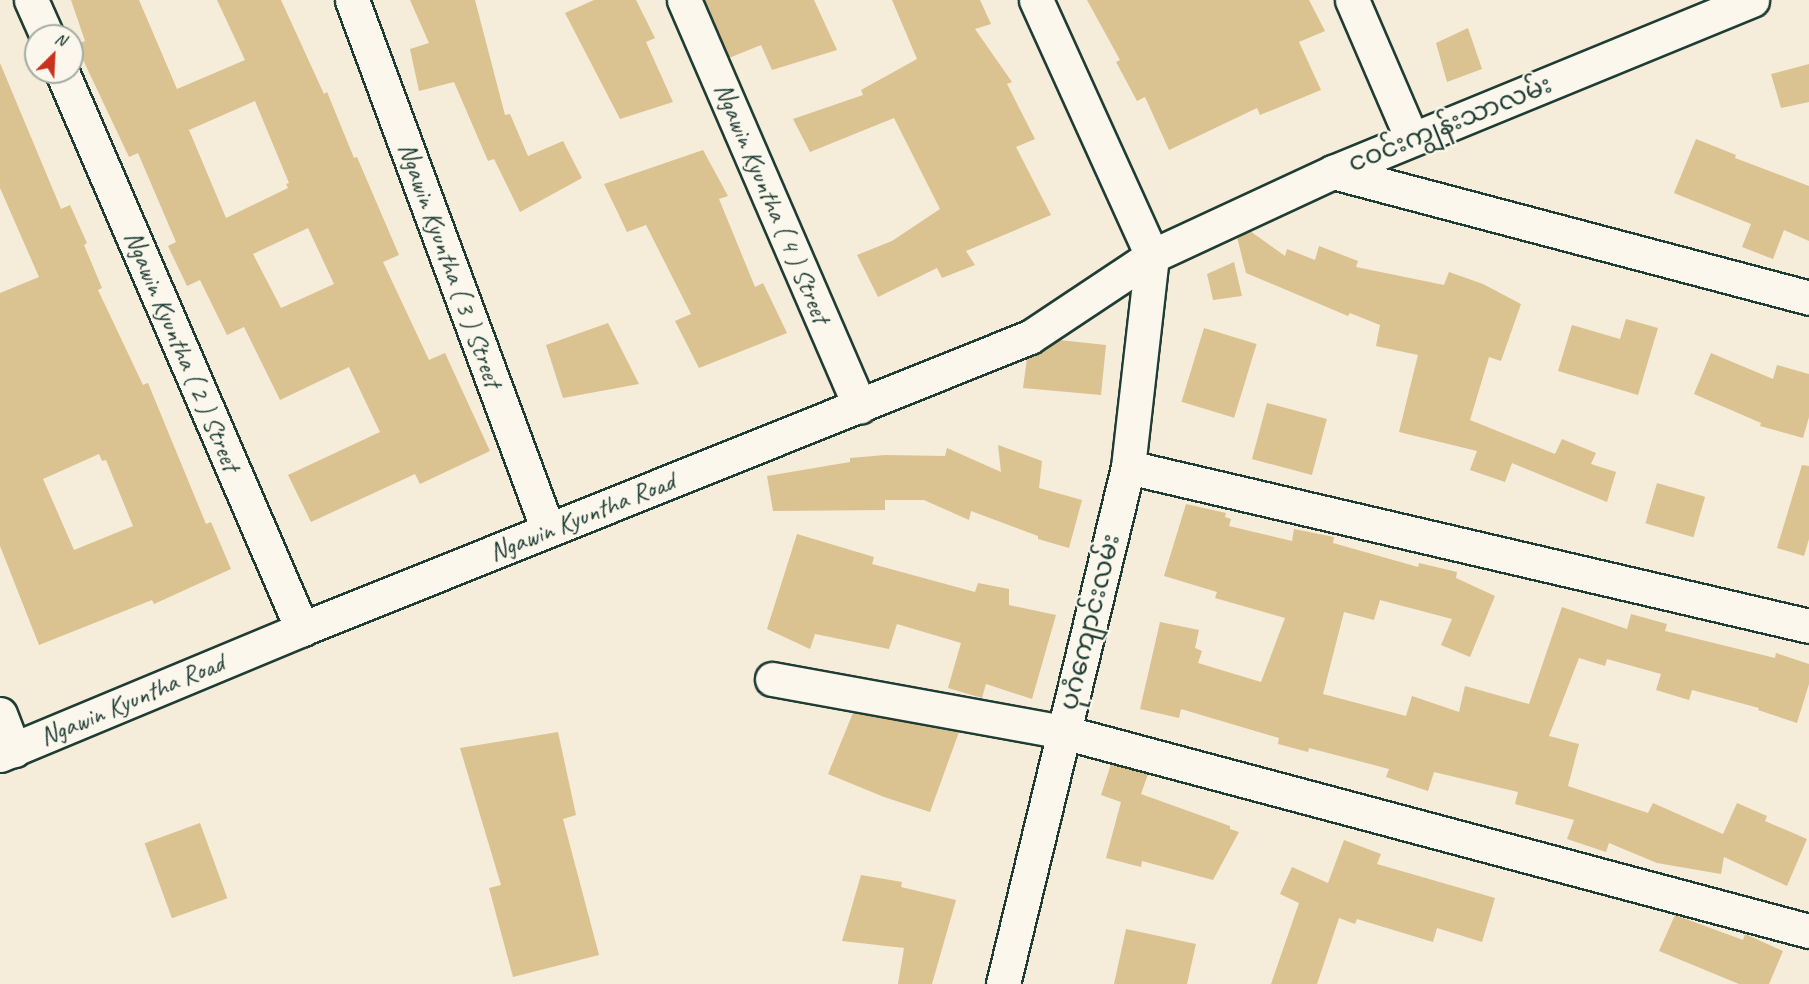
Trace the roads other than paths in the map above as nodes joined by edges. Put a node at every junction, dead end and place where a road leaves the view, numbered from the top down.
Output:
1 (31, 0) edge
2 (352, 0) edge
3 (684, 0) edge
4 (1036, 0) edge
5 (1352, 0) edge
6 (1752, 0) edge
7 (1682, 13) edge
8 (41, 24) edge
9 (67, 84) edge
10 (1412, 139) junction
11 (1334, 172) junction
12 (1152, 256) junction
13 (1809, 298) edge
14 (860, 406) junction
15 (1128, 467) junction
16 (548, 530) junction
17 (1809, 626) edge
18 (302, 629) junction
19 (772, 679) dead end
20 (0, 714) edge
21 (1063, 732) junction
22 (7, 752) edge
23 (1809, 931) edge
24 (1003, 984) edge

1 - 8 street
2 - 16 street, Ngawin Kyuntha ( 3 ) Street
3 - 14 street, Ngawin Kyuntha ( 4 ) Street
4 - 12 street
5 - 10 street
6 - 7 street, ငဝင်းကျွန်းသာလမ်း
7 - 10 street, ငဝင်းကျွန်းသာလမ်း
9 - 18 street, Ngawin Kyuntha ( 2 ) Street
10 - 11 street, ငဝင်းကျွန်းသာလမ်း
11 - 12 street, ငဝင်းကျွန်းသာလမ်း
11 - 13 street
12 - 14 street, Ngawin Kyuntha Road
12 - 15 street, ပုဂံကျောင်းလမ်း
14 - 16 street, Ngawin Kyuntha Road
15 - 17 street
15 - 21 street, ပုဂံကျောင်းလမ်း
16 - 18 street, Ngawin Kyuntha Road
18 - 22 street, Ngawin Kyuntha Road
19 - 21 street
20 - 22 street
21 - 23 street
21 - 24 street, ပုဂံကျောင်းလမ်း

